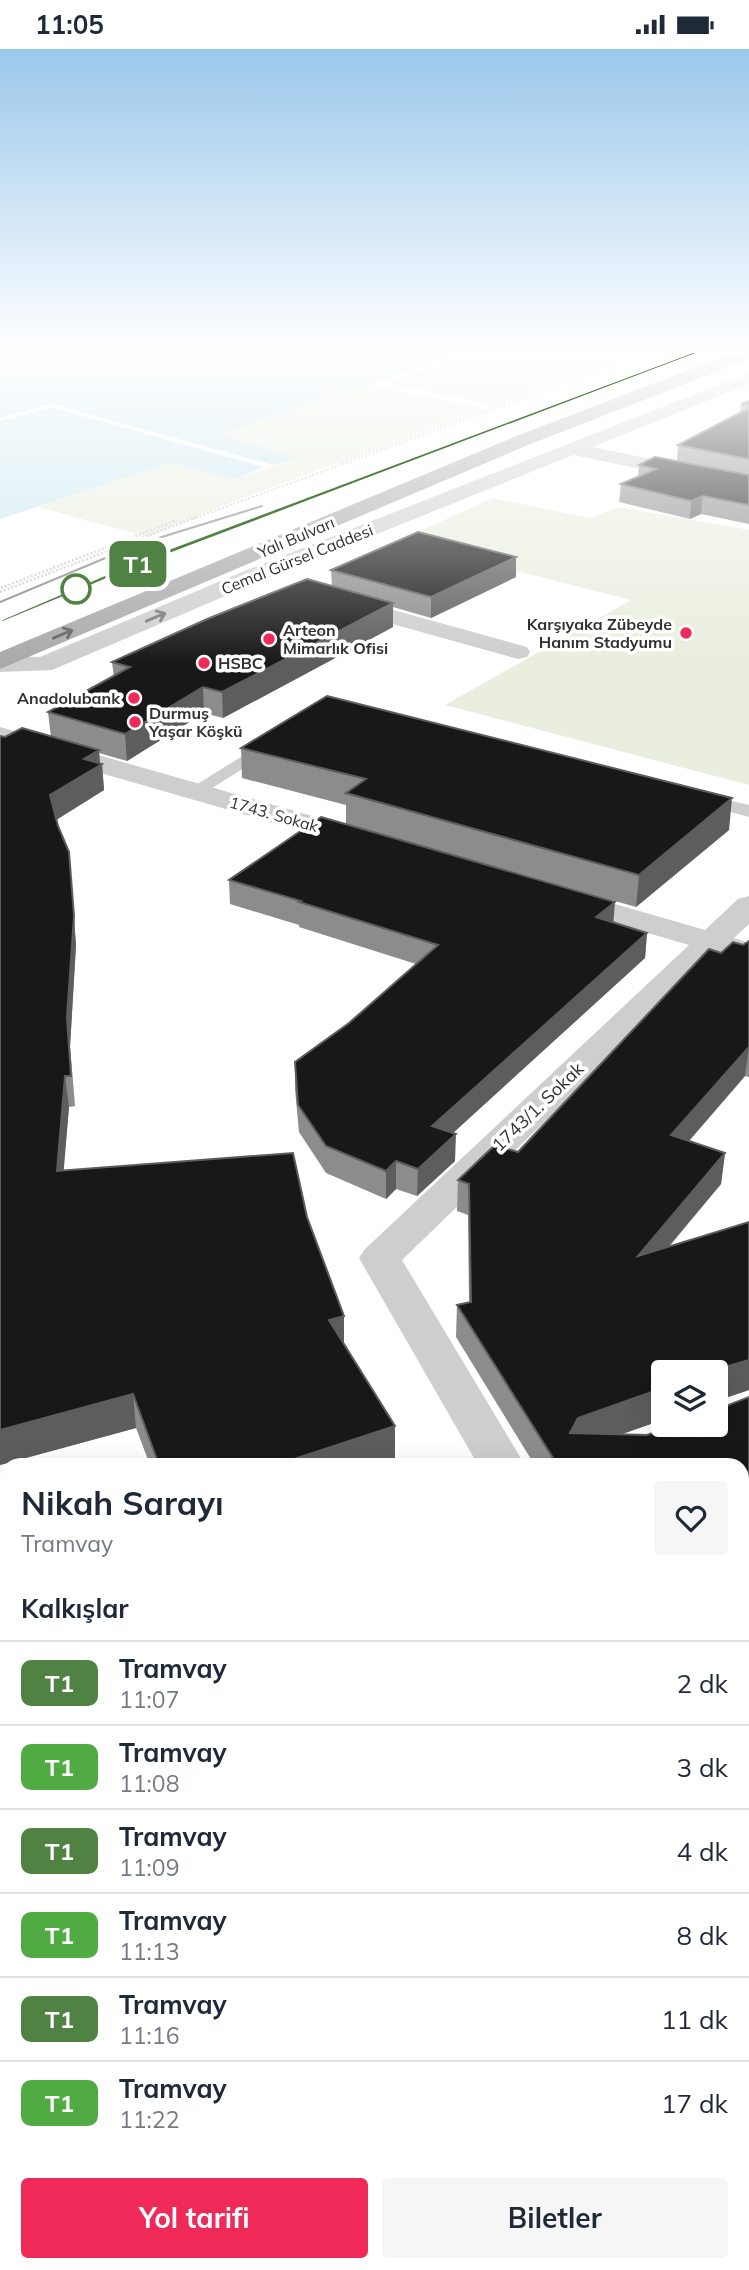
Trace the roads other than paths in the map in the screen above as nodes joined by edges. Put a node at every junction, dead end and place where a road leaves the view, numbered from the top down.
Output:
1 (444, 457) edge
2 (486, 457) edge
3 (553, 457) edge
4 (610, 457) edge
5 (749, 485) edge
6 (231, 541) dead end
7 (221, 568) junction
8 (250, 577) junction
9 (290, 588) edge
10 (317, 596) edge
11 (518, 652) dead end
12 (0, 662) edge
13 (0, 735) edge
14 (281, 737) edge
15 (195, 791) junction
16 (682, 794) edge
17 (749, 811) edge
18 (394, 849) edge
19 (540, 891) edge
20 (749, 906) edge
21 (712, 942) junction
22 (749, 953) edge
23 (498, 1458) edge

1 - 6 main road, Yalı Bulvarı
2 - 7 main road, Yalı Bulvarı
3 - 8 street, Cemal Gürsel Caddesi
4 - 5 street
7 - 8 main road
12 -> 7 main road, Yalı Bulvarı
8 - 9 street
12 -> 8 street, Cemal Gürsel Caddesi
10 - 11 street
13 - 15 street, 1743. Sokak
14 - 15 lane
15 - 18 street, 1743. Sokak
16 - 17 lane
19 - 21 street
20 - 21 street, 1743/1. Sokak
21 - 22 street
21 - 23 street, 1743/1. Sokak

